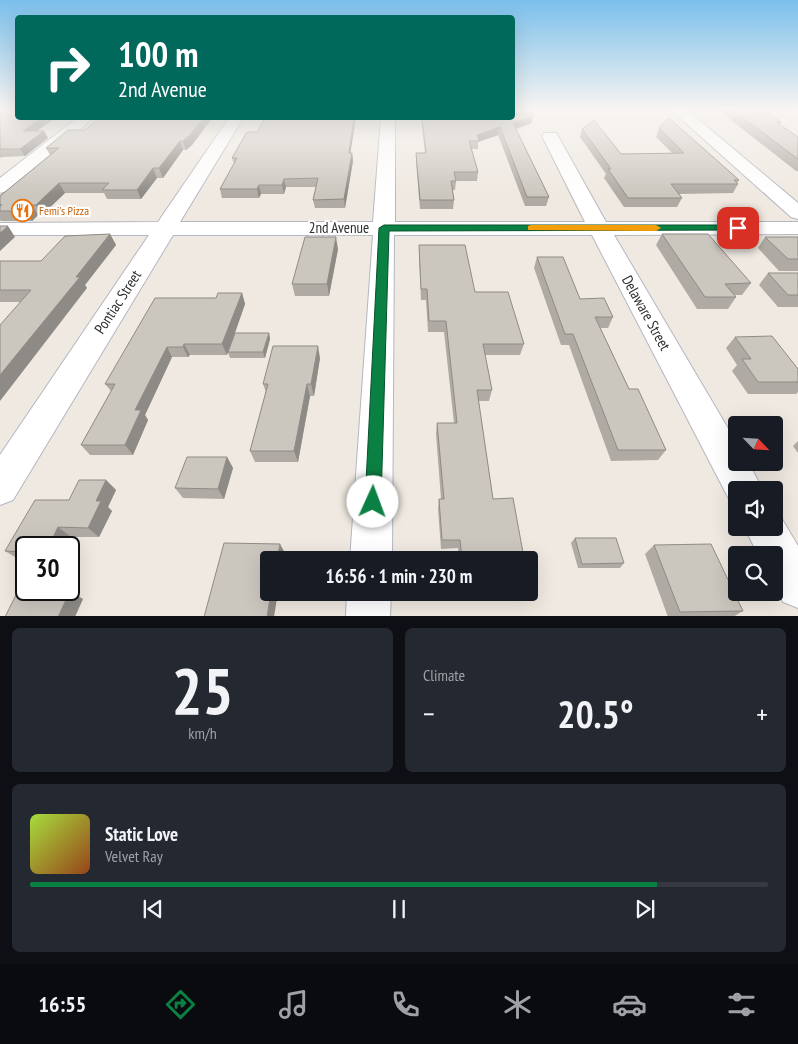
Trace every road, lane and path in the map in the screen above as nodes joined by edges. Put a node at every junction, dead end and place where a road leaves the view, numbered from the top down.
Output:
1 (61, 138) edge
2 (223, 138) edge
3 (387, 138) edge
4 (551, 138) edge
5 (710, 138) edge
6 (0, 187) edge
7 (798, 213) edge
8 (165, 228) junction
9 (384, 228) junction
10 (598, 228) junction
11 (798, 228) edge
12 (0, 229) edge
13 (739, 481) edge
14 (0, 487) edge
15 (769, 536) edge
16 (371, 551) edge
17 (798, 587) edge
18 (369, 601) edge
19 (368, 616) edge

1 - 6 street
2 - 8 street, Pontiac Street
3 - 9 street
4 - 10 street, Delaware Street
5 - 7 street
8 - 9 street, 2nd Avenue
8 - 12 street, 2nd Avenue
8 - 14 street, Pontiac Street
9 - 10 street, 2nd Avenue
9 - 16 street
10 - 11 street, 2nd Avenue
10 - 13 street, Delaware Street
15 - 17 street
18 - 19 street

